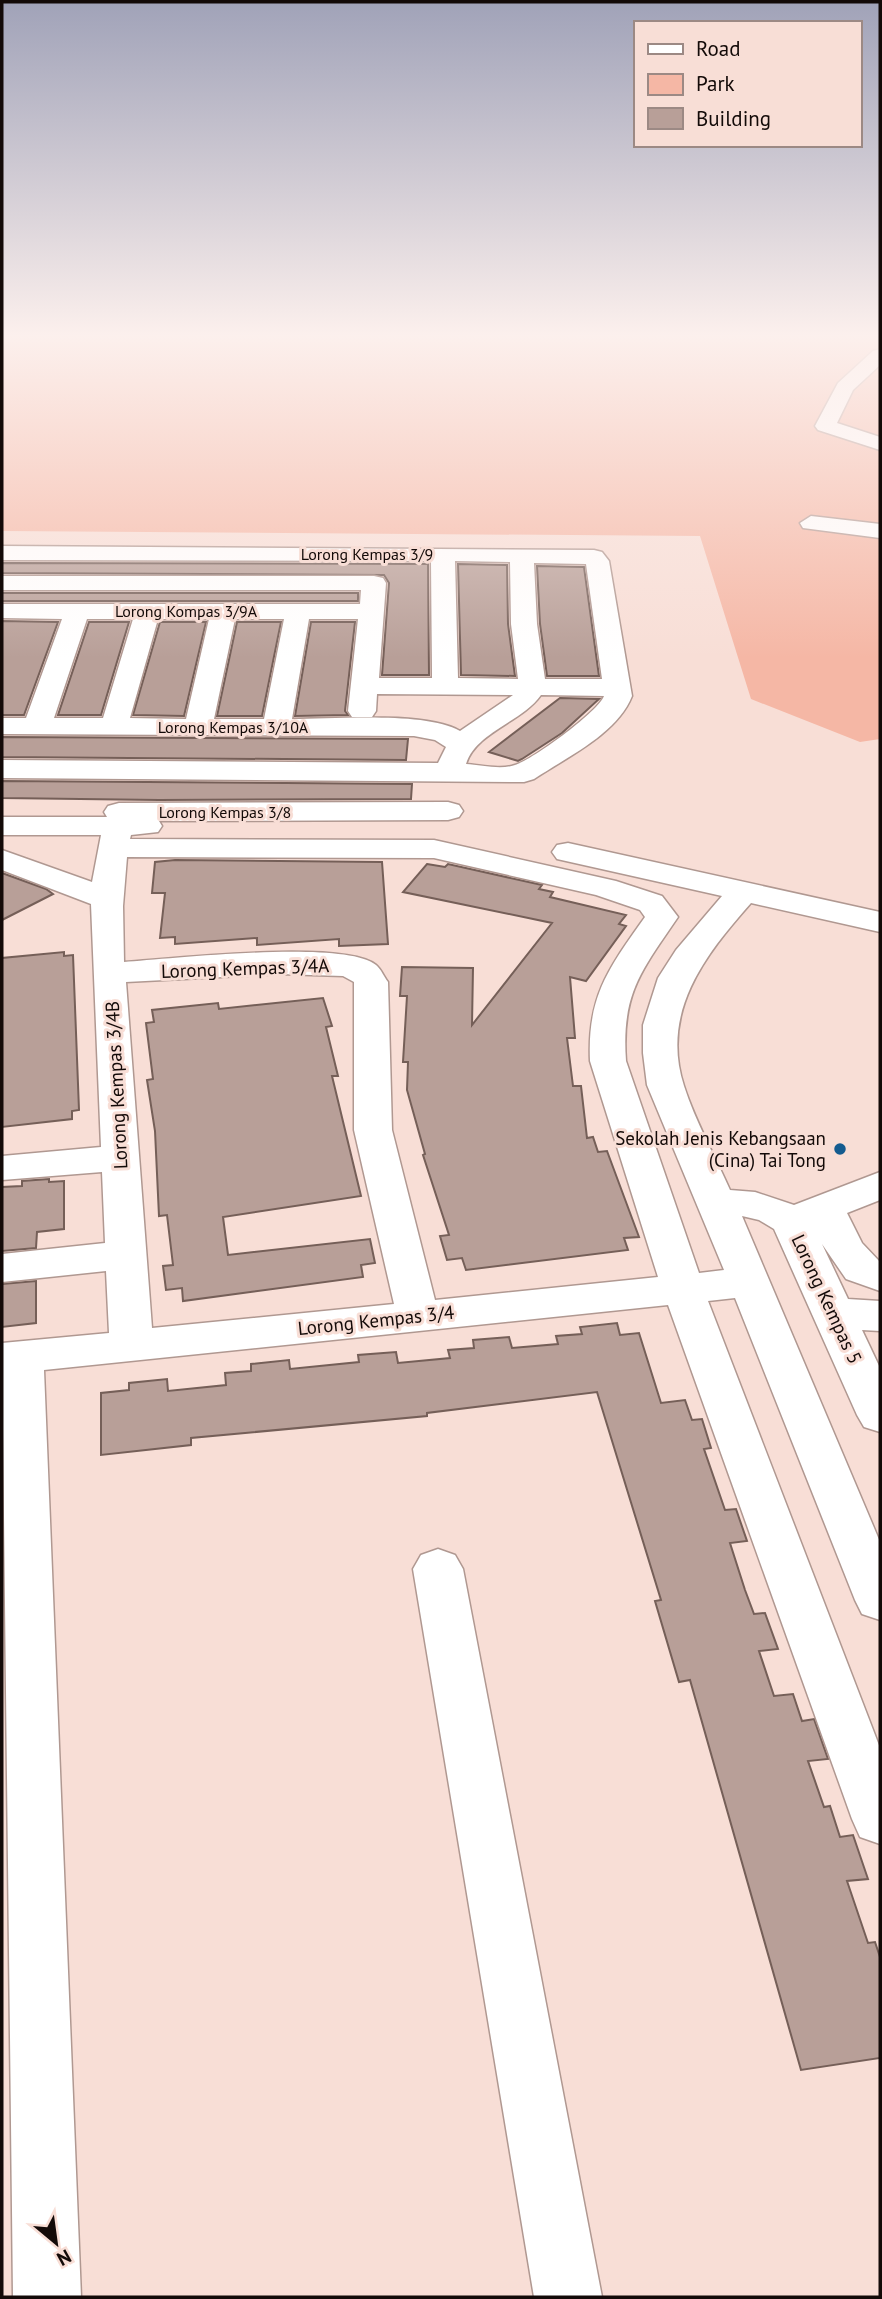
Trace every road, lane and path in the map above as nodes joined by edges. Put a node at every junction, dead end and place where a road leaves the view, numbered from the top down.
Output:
1 (811, 523) dead end
2 (880, 531) edge
3 (2, 553) edge
4 (87, 554) junction
5 (381, 554) junction
6 (443, 554) junction
7 (522, 556) junction
8 (2, 583) edge
9 (74, 583) junction
10 (374, 583) junction
11 (148, 610) junction
12 (223, 610) junction
13 (2, 611) edge
14 (77, 611) junction
15 (298, 611) junction
16 (370, 612) junction
17 (365, 686) junction
18 (445, 687) junction
19 (533, 687) junction
20 (617, 687) junction
21 (2, 726) edge
22 (37, 726) junction
23 (114, 727) junction
24 (166, 727) junction
25 (198, 727) junction
26 (360, 727) junction
27 (276, 728) junction
28 (467, 739) junction
29 (2, 769) edge
30 (155, 771) junction
31 (450, 772) junction
32 (2, 812) edge
33 (447, 819) junction
34 (2, 826) edge
35 (125, 829) junction
36 (2, 859) edge
37 (742, 892) junction
38 (108, 899) junction
39 (880, 922) edge
40 (109, 973) junction
41 (120, 1158) junction
42 (2, 1168) edge
43 (880, 1185) edge
44 (716, 1203) junction
45 (807, 1215) junction
46 (127, 1255) junction
47 (2, 1268) edge
48 (880, 1277) edge
49 (750, 1282) junction
50 (684, 1289) junction
51 (834, 1313) junction
52 (418, 1316) junction
53 (880, 1316) edge
54 (131, 1346) junction
55 (12, 1358) edge
56 (880, 1415) edge
57 (438, 1569) dead end
58 (880, 1600) edge
59 (880, 1819) edge
60 (47, 2297) edge
61 (568, 2297) edge

1 - 2 street
3 - 4 street, Lorong Kempas 3/9
4 - 5 street, Lorong Kempas 3/9
4 - 9 street
5 - 6 street, Lorong Kempas 3/9
5 - 10 street
6 - 7 street, Lorong Kempas 3/9
6 - 18 street
7 - 19 street
7 - 20 street, Lorong Kempas 3/9
8 - 9 street
9 - 10 street
10 - 16 street
11 - 12 street, Lorong Kompas 3/9A
11 - 14 street, Lorong Kompas 3/9A
11 - 23 street
12 - 15 street, Lorong Kompas 3/9A
12 - 25 street
13 - 14 street, Lorong Kompas 3/9A
14 - 22 street
15 - 16 street, Lorong Kompas 3/9A
15 - 27 street
16 - 17 street
17 - 18 street
17 - 26 street
18 - 19 street
19 - 20 street
19 - 28 street
20 - 31 street
21 - 22 street, Lorong Kempas 3/10A
22 - 23 street, Lorong Kempas 3/10A
23 - 24 street, Lorong Kempas 3/10A
24 - 25 street, Lorong Kempas 3/10A
24 - 30 street, Lorong Kempas 3/4B
25 - 27 street, Lorong Kempas 3/10A
26 - 27 street, Lorong Kempas 3/10A
26 - 28 street, Lorong Kempas 3/10A
28 - 31 street
29 - 30 street
30 - 31 street
30 - 35 street, Lorong Kempas 3/4B
31 - 33 street
32 - 35 street, Lorong Kempas 3/8
33 - 35 street
33 - 37 street
34 - 35 street
35 - 38 street, Lorong Kempas 3/4B
35 - 50 street
36 - 38 street
37 - 39 street
37 - 44 street
38 - 40 street, Lorong Kempas 3/4B
40 - 41 street, Lorong Kempas 3/4B
40 - 52 street, Lorong Kempas 3/4A
41 - 42 street
41 - 46 street, Lorong Kempas 3/4B
43 - 45 street
44 - 45 street
44 - 49 street
45 - 48 street
45 - 51 street, Lorong Kempas 5
46 - 47 street
46 - 54 street, Lorong Kempas 3/4B
49 - 50 street, Lorong Kempas 3/4
49 - 58 street
50 - 52 street, Lorong Kempas 3/4
50 - 59 street
51 - 53 street
51 - 56 street, Lorong Kempas 5
52 - 54 street, Lorong Kempas 3/4
54 - 55 street, Lorong Kempas 3/4
55 - 60 street
57 - 61 street

